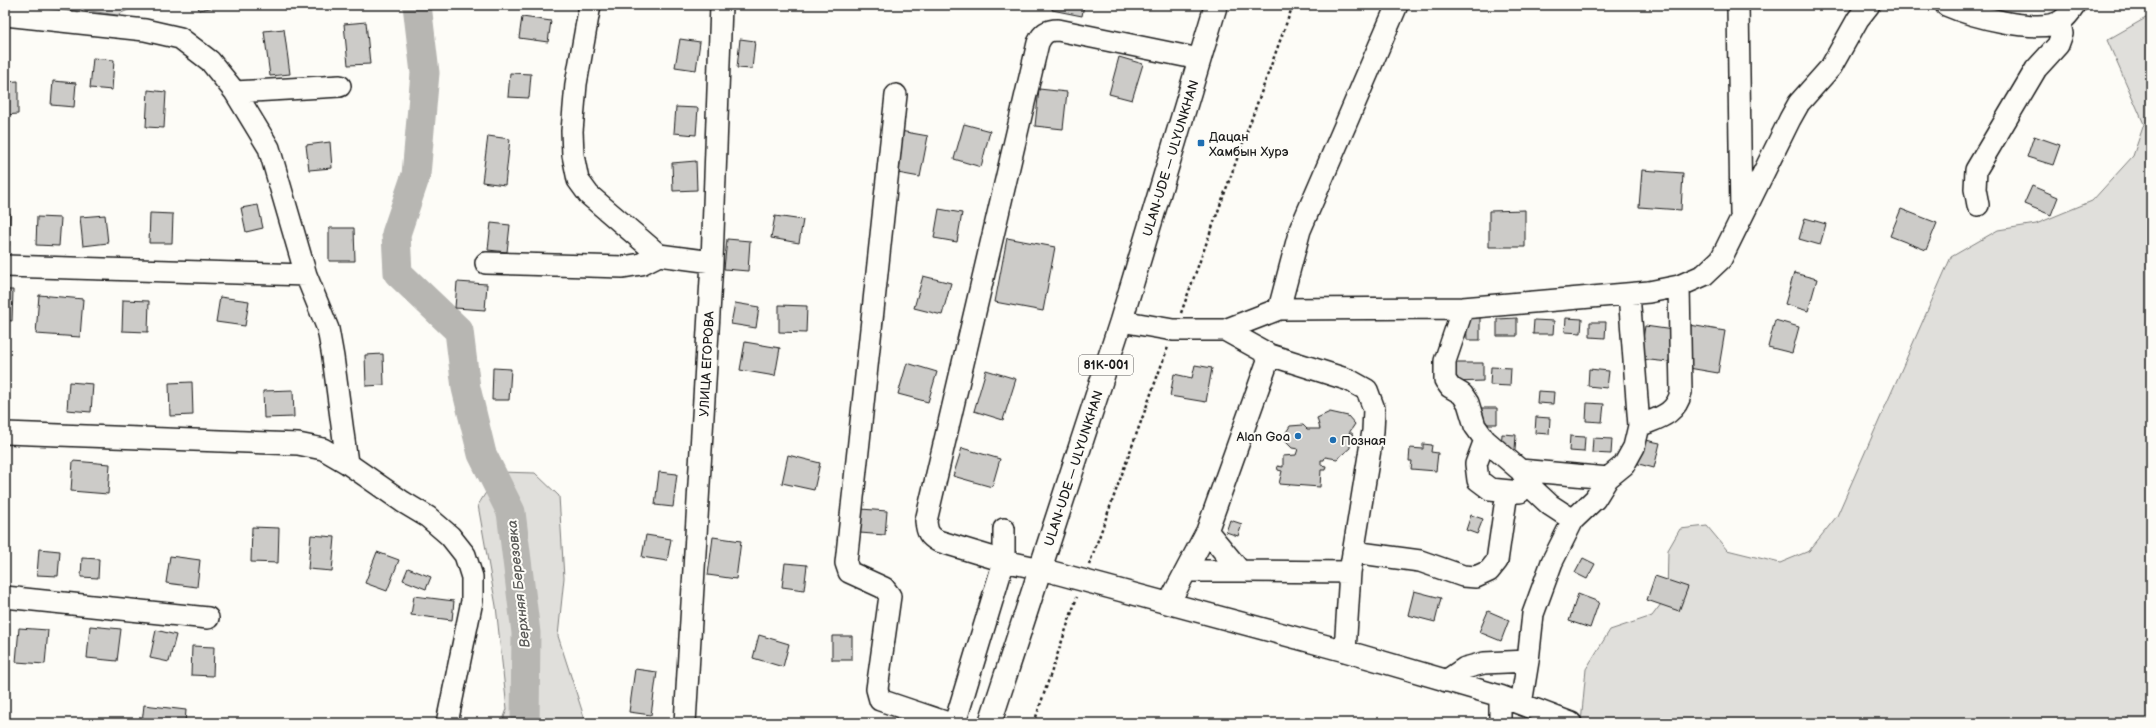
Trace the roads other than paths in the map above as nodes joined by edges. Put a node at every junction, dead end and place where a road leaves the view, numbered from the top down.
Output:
1 (590, 5) edge
2 (721, 5) edge
3 (1216, 5) edge
4 (1397, 5) edge
5 (1738, 5) edge
6 (1869, 5) edge
7 (1946, 5) edge
8 (2074, 5) edge
9 (5, 15) edge
10 (2060, 22) junction
11 (1200, 59) junction
12 (340, 86) dead end
13 (235, 92) junction
14 (896, 95) dead end
15 (1978, 205) dead end
16 (1741, 219) junction
17 (660, 256) junction
18 (712, 262) junction
19 (486, 263) dead end
20 (5, 266) edge
21 (306, 275) junction
22 (1679, 286) junction
23 (1629, 294) junction
24 (1279, 308) junction
25 (1462, 308) junction
26 (1121, 321) junction
27 (1225, 330) junction
28 (1270, 355) junction
29 (1639, 426) junction
30 (5, 433) edge
31 (1485, 440) junction
32 (347, 463) junction
33 (1520, 470) junction
34 (1608, 478) junction
35 (1535, 491) junction
36 (1507, 492) junction
37 (1573, 520) junction
38 (1004, 528) dead end
39 (1207, 531) junction
40 (1353, 552) junction
41 (1004, 561) junction
42 (1040, 568) junction
43 (1187, 571) junction
44 (1240, 571) junction
45 (1350, 572) junction
46 (5, 597) edge
47 (1169, 603) junction
48 (208, 618) dead end
49 (1345, 651) junction
50 (1528, 661) junction
51 (1446, 682) junction
52 (1500, 696) junction
53 (1521, 704) junction
54 (447, 723) edge
55 (685, 723) edge
56 (948, 723) edge
57 (955, 723) edge
58 (990, 723) edge
59 (1500, 723) edge
60 (1571, 723) edge

1 - 17 street
2 - 18 street, УЛИЦА ЕГОРОВА
3 - 11 main road, ULAN-UDE — ULYUNKHAN / 81К-001
4 - 24 street
5 - 16 street
6 - 16 street
7 - 10 street
8 - 10 street
9 - 13 street
10 - 15 street
11 - 26 main road, ULAN-UDE — ULYUNKHAN / 81К-001
11 - 41 street
12 - 13 street
13 - 21 street
14 - 56 street
16 - 22 street
17 - 18 street
17 - 19 street
18 - 55 street, УЛИЦА ЕГОРОВА
20 - 21 street
21 - 32 street
22 - 23 street
22 - 29 street
23 - 25 street
23 - 29 street
24 - 25 street
24 - 27 street
25 - 31 street
26 - 27 street
26 - 42 main road, ULAN-UDE — ULYUNKHAN / 81К-001
27 - 28 street
28 - 39 street
28 - 40 street
29 - 34 street
30 - 32 street
31 - 33 street
31 - 36 street
32 - 54 street
33 - 34 street
33 - 35 street
34 - 37 street
35 - 36 street
35 - 37 street
36 - 40 street
37 - 50 street
38 - 41 street
39 - 43 street
39 - 44 street
40 - 45 street
41 - 42 street
41 - 57 street
42 - 47 street
42 - 58 main road, ULAN-UDE — ULYUNKHAN / 81К-001
43 - 44 street
43 - 47 street
44 - 45 street
45 - 49 street
46 - 48 street
47 - 49 street
49 - 51 street
50 - 51 street
50 - 53 street
51 - 52 street
52 - 53 street
52 - 59 street
53 - 60 street

